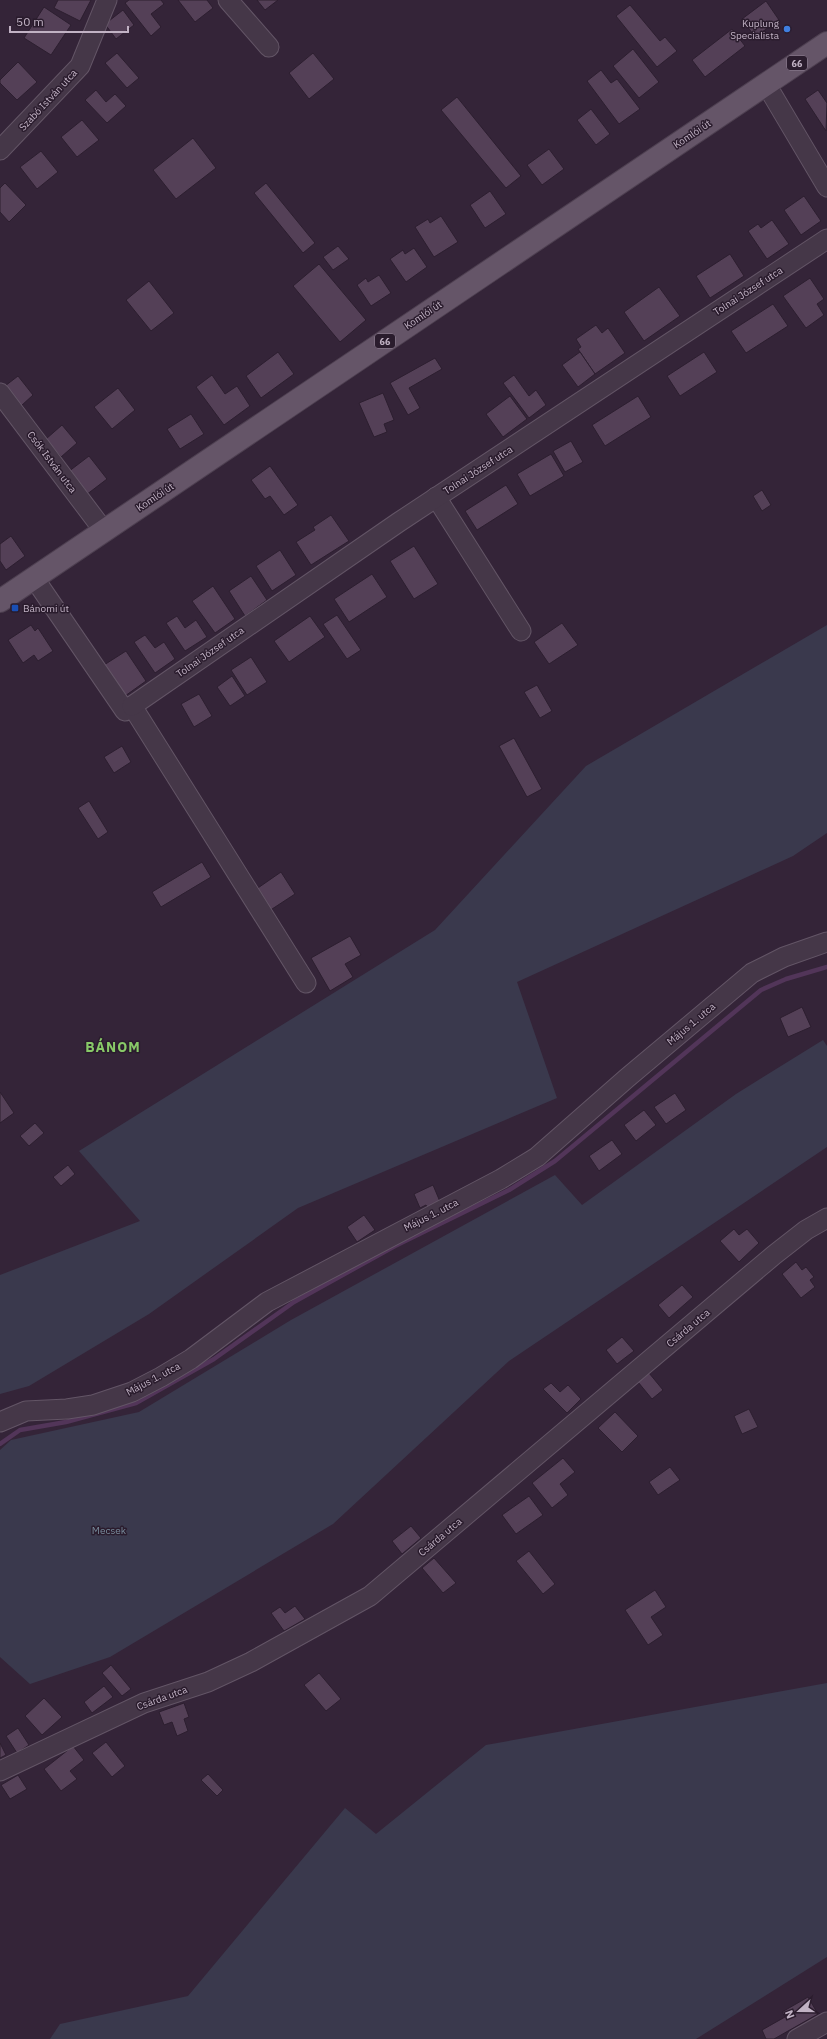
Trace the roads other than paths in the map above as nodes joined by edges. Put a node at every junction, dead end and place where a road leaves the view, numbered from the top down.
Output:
1 (106, 0) edge
2 (228, 0) edge
3 (827, 43) edge
4 (269, 47) dead end
5 (766, 84) junction
6 (0, 150) edge
7 (827, 186) edge
8 (827, 239) edge
9 (0, 393) edge
10 (436, 497) junction
11 (104, 530) junction
12 (34, 578) junction
13 (0, 601) edge
14 (521, 631) dead end
15 (132, 706) junction
16 (827, 942) edge
17 (306, 983) dead end
18 (827, 1218) edge
19 (0, 1422) edge
20 (0, 1771) edge
21 (827, 2022) edge
22 (798, 2039) edge

1 - 6 street, Szabó István utca
2 - 4 street
3 - 5 main road, Komlói út / 66
5 - 7 street
5 - 11 main road, Komlói út / 66
8 - 10 street, Tolnai József utca
9 - 11 street, Csók István utca
10 - 14 street
10 - 15 street, Tolnai József utca
11 - 12 main road, Komlói út / 66
12 - 13 main road, Komlói út / 66
12 - 15 street
15 - 17 street
16 - 19 street, Május 1. utca
18 - 20 street, Csárda utca
21 - 22 street

